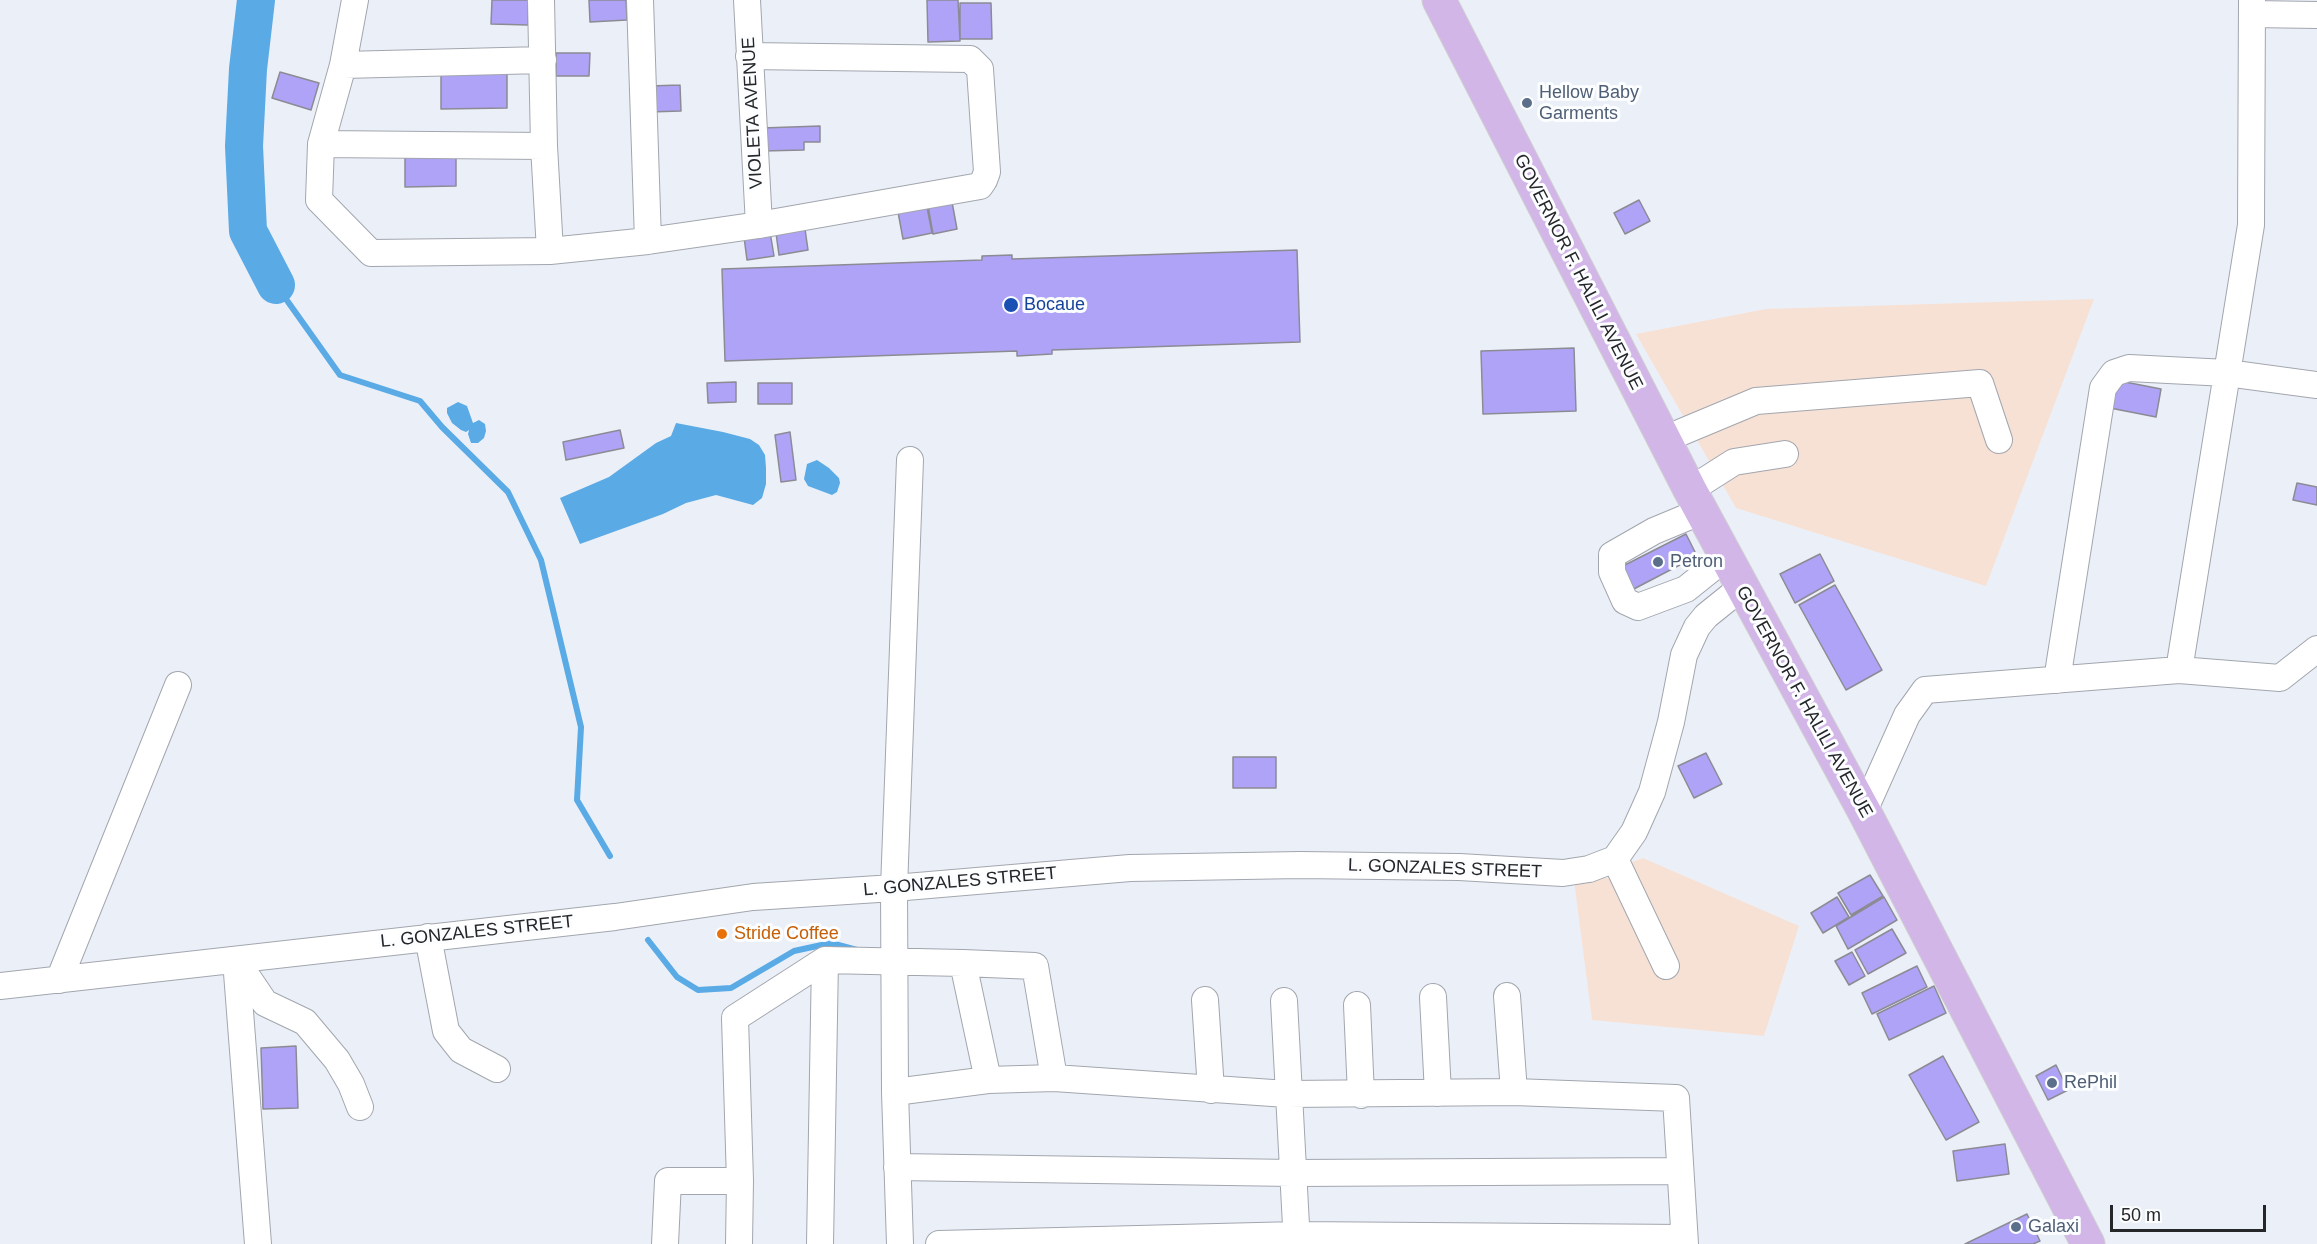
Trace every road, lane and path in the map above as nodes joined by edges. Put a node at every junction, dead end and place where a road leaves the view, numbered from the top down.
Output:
1 (356, 0) edge
2 (541, 0) edge
3 (640, 0) edge
4 (747, 0) edge
5 (1439, 0) edge
6 (2252, 7) edge
7 (2317, 15) edge
8 (749, 56) junction
9 (543, 60) junction
10 (343, 65) junction
11 (321, 144) junction
12 (544, 146) junction
13 (759, 225) junction
14 (648, 241) junction
15 (550, 250) junction
16 (2227, 374) junction
17 (2317, 385) edge
18 (1665, 439) junction
19 (1999, 440) dead end
20 (1785, 454) dead end
21 (910, 460) dead end
22 (1696, 500) junction
23 (1726, 557) junction
24 (1742, 587) junction
25 (2317, 649) edge
26 (2179, 670) junction
27 (2057, 680) junction
28 (178, 686) dead end
29 (1864, 811) junction
30 (1614, 859) junction
31 (894, 888) junction
32 (428, 937) junction
33 (236, 960) junction
34 (825, 960) junction
35 (893, 962) junction
36 (963, 963) junction
37 (1666, 966) dead end
38 (59, 980) junction
39 (0, 986) edge
40 (1507, 996) dead end
41 (1433, 997) dead end
42 (1205, 1000) dead end
43 (1284, 1001) dead end
44 (1357, 1005) dead end
45 (497, 1070) dead end
46 (1054, 1078) junction
47 (988, 1080) junction
48 (1211, 1090) junction
49 (895, 1092) junction
50 (1514, 1092) junction
51 (1438, 1093) junction
52 (1287, 1094) junction
53 (1361, 1095) junction
54 (360, 1107) dead end
55 (897, 1167) junction
56 (1680, 1171) junction
57 (1293, 1173) junction
58 (740, 1181) junction
59 (1297, 1240) edge
60 (1684, 1241) edge
61 (258, 1244) edge
62 (665, 1244) edge
63 (739, 1244) edge
64 (820, 1244) edge
65 (900, 1244) edge
66 (939, 1244) edge
67 (2088, 1244) edge

1 - 10 street
2 - 9 street
3 - 14 street
4 - 8 street, VIOLETA AVENUE
5 - 18 main road, GOVERNOR F. HALILI AVENUE
6 - 7 street
6 - 16 street
8 - 13 street, VIOLETA AVENUE
8 - 13 street
9 - 10 street
9 - 12 street
10 - 11 street
11 - 12 street
11 - 15 street
12 - 15 street
13 - 14 street
14 - 15 street
16 - 17 street
16 - 26 street
16 - 27 street
18 - 19 street
18 - 22 main road, GOVERNOR F. HALILI AVENUE
20 - 22 street
21 - 31 street
22 - 23 main road, GOVERNOR F. HALILI AVENUE
22 - 23 street
23 - 24 main road, GOVERNOR F. HALILI AVENUE
24 - 29 main road, GOVERNOR F. HALILI AVENUE
24 - 30 street
25 - 26 street
26 - 27 street
27 - 29 street
28 - 38 street
29 - 67 main road, GOVERNOR F. HALILI AVENUE
30 - 31 street, L. GONZALES STREET
30 - 37 street
31 - 32 street, L. GONZALES STREET
31 - 35 street
32 - 33 street, L. GONZALES STREET
32 - 45 street
33 - 38 street, L. GONZALES STREET
33 - 54 street
33 - 61 street
34 - 35 street
34 - 58 street
34 - 64 street
35 - 36 street
35 - 49 street
36 - 46 street
36 - 47 street
38 - 39 street, L. GONZALES STREET
40 - 50 street
41 - 51 street
42 - 48 street
43 - 52 street
44 - 53 street
46 - 47 street
46 - 48 street
47 - 49 street
48 - 52 street
49 - 55 street
50 - 51 street
50 - 56 street
51 - 53 street
52 - 53 street
52 - 57 street
55 - 57 street
55 - 65 street
56 - 57 street
56 - 60 street
57 - 59 street
58 - 62 street
58 - 63 street
59 - 60 street
59 - 66 street

